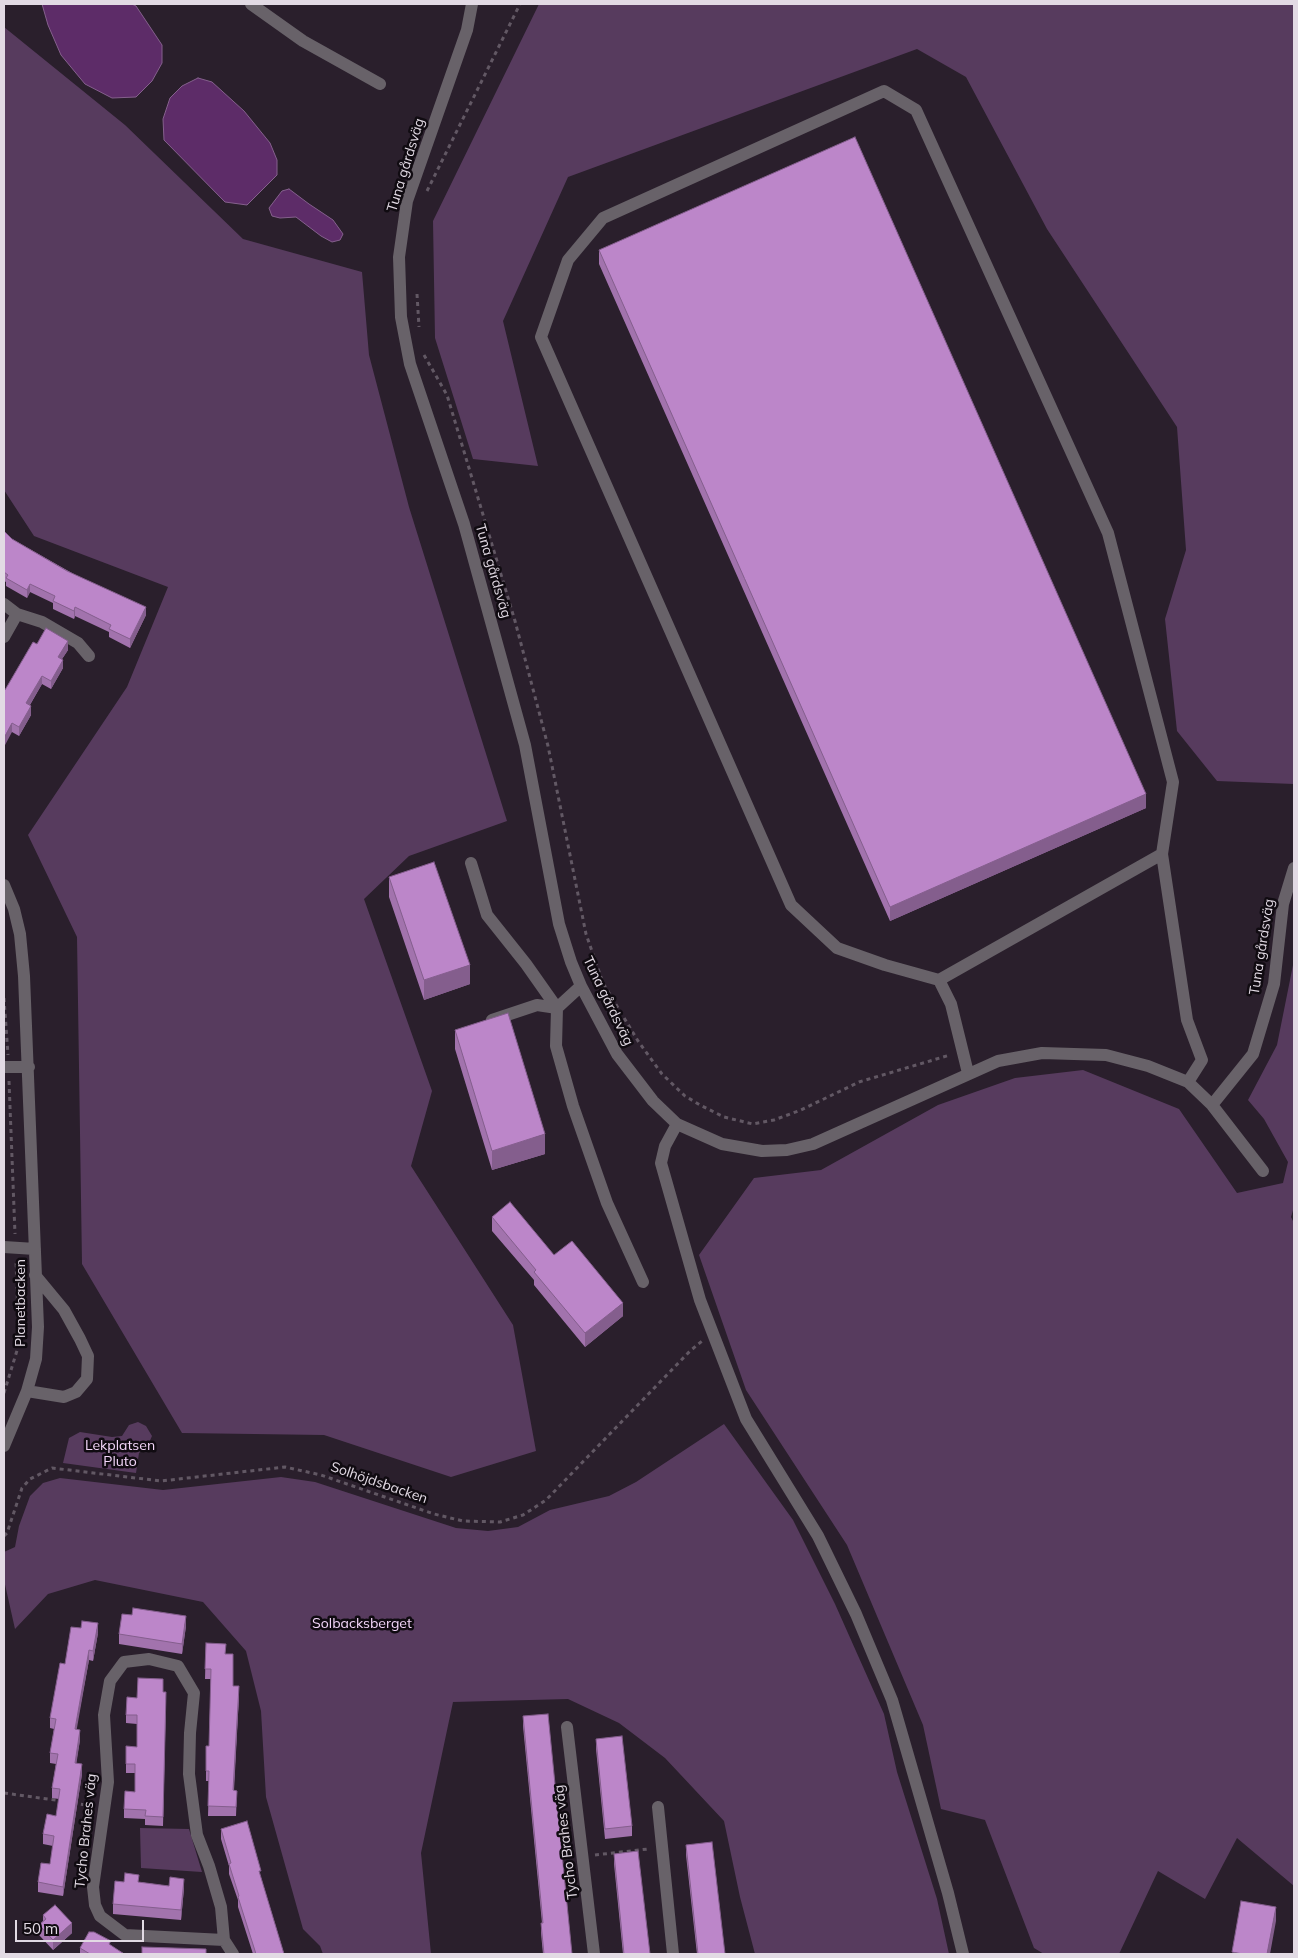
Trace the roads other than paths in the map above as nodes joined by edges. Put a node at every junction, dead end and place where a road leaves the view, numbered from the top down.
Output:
1 (251, 4) edge
2 (472, 4) edge
3 (380, 84) dead end
4 (4, 604) edge
5 (17, 614) junction
6 (4, 637) edge
7 (89, 656) dead end
8 (1162, 854) junction
9 (471, 863) dead end
10 (1294, 868) edge
11 (4, 885) edge
12 (939, 980) junction
13 (581, 986) junction
14 (557, 1008) junction
15 (482, 1023) edge
16 (6, 1067) edge
17 (29, 1067) junction
18 (968, 1073) junction
19 (1188, 1082) junction
20 (1212, 1105) junction
21 (677, 1124) junction
22 (1263, 1171) dead end
23 (10, 1248) edge
24 (35, 1249) junction
25 (36, 1275) junction
26 (642, 1282) dead end
27 (27, 1391) junction
28 (5, 1442) edge
29 (567, 1727) dead end
30 (658, 1807) dead end
31 (224, 1940) junction
32 (233, 1954) edge
33 (594, 1954) edge
34 (673, 1954) edge
35 (963, 1954) edge

1 - 3 street
2 - 13 street, Tuna gårdsväg
4 - 5 street
5 - 6 street
5 - 7 street
8 - 12 street
8 - 12 street
8 - 19 street
9 - 14 street
10 - 20 street, Tuna gårdsväg
11 - 17 street, Planetbacken
12 - 18 street
13 - 14 street
13 - 21 street, Tuna gårdsväg
14 - 15 street
14 - 26 street
16 - 17 street
17 - 24 street, Planetbacken
18 - 19 street, Tuna gårdsväg
18 - 21 street, Tuna gårdsväg
19 - 20 street, Tuna gårdsväg
20 - 22 street, Tuna gårdsväg
21 - 35 street
23 - 24 street, Planetbacken
24 - 25 street, Planetbacken
25 - 27 street, Planetbacken
25 - 27 street
27 - 28 street, Planetbacken
29 - 33 street, Tycho Brahes väg
30 - 34 street
31 - 31 street, Tycho Brahes väg
31 - 32 street, Tycho Brahes väg

